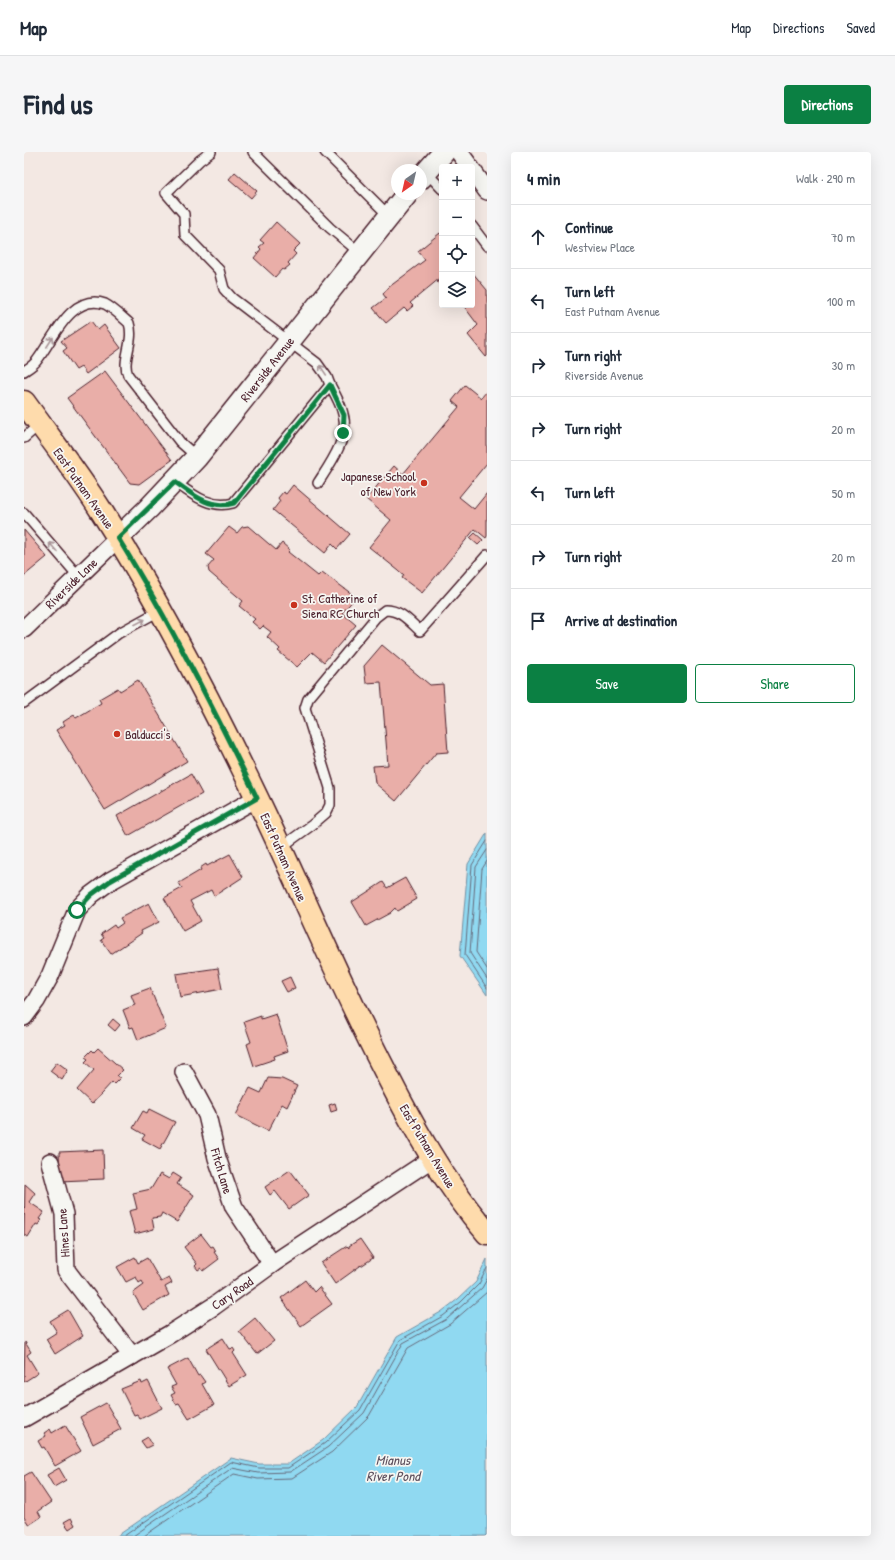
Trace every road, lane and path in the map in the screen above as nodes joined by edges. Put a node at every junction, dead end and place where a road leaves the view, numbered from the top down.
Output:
1 (211, 152) edge
2 (253, 152) edge
3 (325, 152) edge
4 (444, 152) edge
5 (459, 152) edge
6 (468, 164) edge
7 (427, 171) edge
8 (475, 174) edge
9 (427, 178) edge
10 (439, 187) edge
11 (487, 192) edge
12 (402, 200) edge
13 (389, 216) junction
14 (475, 230) edge
15 (487, 246) edge
16 (359, 252) junction
17 (288, 341) junction
18 (24, 371) edge
19 (330, 385) junction
20 (24, 402) edge
21 (32, 431) edge
22 (197, 457) junction
23 (175, 482) junction
24 (318, 483) dead end
25 (24, 513) edge
26 (118, 538) junction
27 (487, 556) edge
28 (79, 577) junction
29 (161, 610) junction
30 (24, 628) edge
31 (24, 703) edge
32 (257, 798) junction
33 (280, 848) junction
34 (24, 1017) edge
35 (184, 1072) dead end
36 (434, 1158) junction
37 (50, 1162) dead end
38 (487, 1232) edge
39 (272, 1264) junction
40 (132, 1356) junction
41 (24, 1418) edge

1 - 17 lane
2 - 16 lane
3 - 13 lane
4 - 7 street
5 - 6 street
8 - 11 street
9 - 10 lane
12 - 13 street, Riverside Avenue
13 - 16 street, Riverside Avenue
14 - 15 lane
16 - 17 street, Riverside Avenue
19 -> 17 lane
17 - 22 street, Riverside Avenue
18 -> 22 lane
19 - 23 lane
19 - 24 lane
20 - 21 main road, East Putnam Avenue
21 - 26 main road, East Putnam Avenue
22 - 23 street, Riverside Avenue
23 - 26 street, Riverside Avenue
28 -> 25 lane
26 - 28 street, Riverside Lane
26 - 29 main road, East Putnam Avenue
27 - 33 lane
28 - 30 street, Riverside Lane
31 -> 29 lane
29 - 32 main road, East Putnam Avenue
32 - 33 main road, East Putnam Avenue
32 - 34 street
33 - 36 main road, East Putnam Avenue
35 - 39 street, Fitch Lane
36 - 38 main road, East Putnam Avenue
36 - 39 street, Cary Road
37 - 40 street, Hines Lane
39 - 40 street, Cary Road
40 - 41 street, Cary Road

